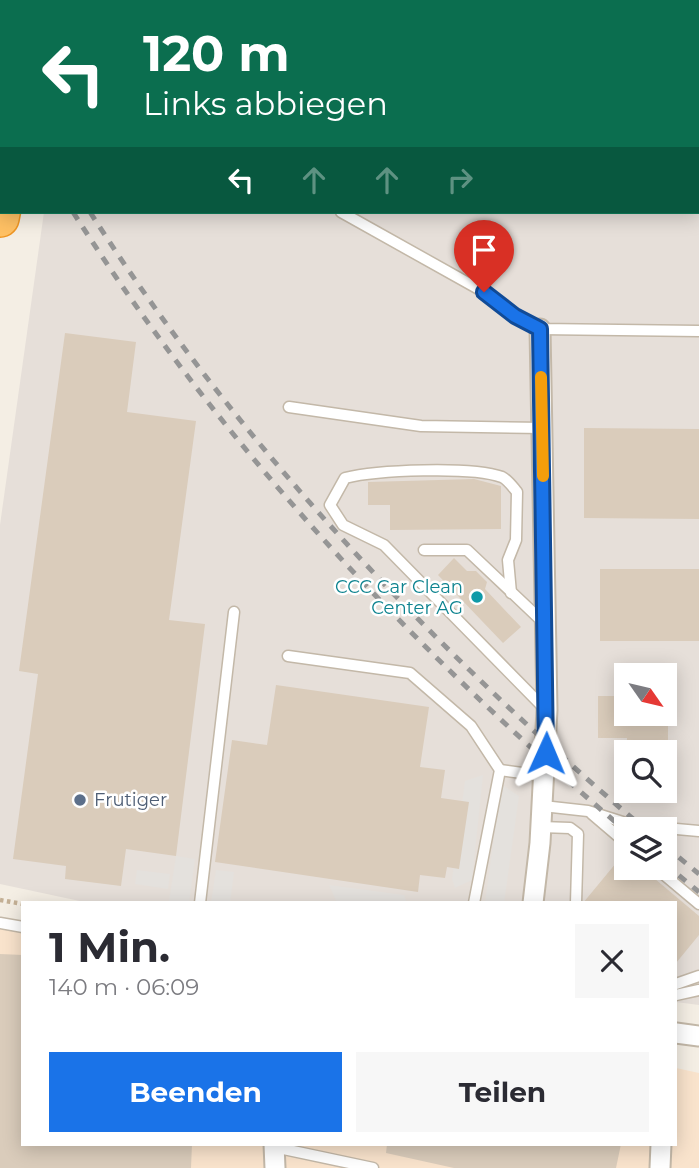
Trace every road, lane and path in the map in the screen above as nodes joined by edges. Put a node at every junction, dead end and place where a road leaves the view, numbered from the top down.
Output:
1 (345, 214) edge
2 (540, 329) junction
3 (699, 331) edge
4 (289, 407) dead end
5 (543, 428) junction
6 (424, 550) dead end
7 (511, 593) junction
8 (234, 612) dead end
9 (543, 622) junction
10 (288, 656) dead end
11 (547, 710) junction
12 (500, 771) junction
13 (545, 776) junction
14 (542, 806) junction
15 (588, 811) junction
16 (541, 827) junction
17 (699, 831) edge
18 (614, 833) edge
19 (670, 880) edge
20 (0, 900) edge
21 (200, 901) edge
22 (474, 901) edge
23 (533, 901) edge
24 (576, 901) edge
25 (21, 904) edge
26 (699, 904) edge
27 (0, 923) edge
28 (21, 927) edge
29 (699, 976) edge
30 (677, 984) edge
31 (699, 990) edge
32 (677, 995) edge
33 (677, 1033) edge
34 (699, 1036) edge
35 (274, 1146) edge
36 (278, 1146) edge
37 (661, 1146) edge
38 (275, 1168) edge
39 (373, 1168) edge
40 (660, 1168) edge

1 - 2 lane
2 - 3 lane
2 - 5 street
4 - 5 lane
5 - 9 street
6 - 7 lane
7 - 9 lane
7 - 11 lane
8 - 21 lane
9 - 11 street
10 - 12 lane
11 - 13 street
12 - 13 lane
12 - 22 lane
13 - 14 street
14 - 15 lane
14 - 16 street
15 - 17 lane
15 - 18 lane
16 - 23 street
16 - 24 lane
19 - 26 lane
20 - 25 path
27 - 28 lane
29 - 30 lane
31 - 32 lane
33 - 34 street
35 - 38 street
36 - 39 lane
37 - 40 street

